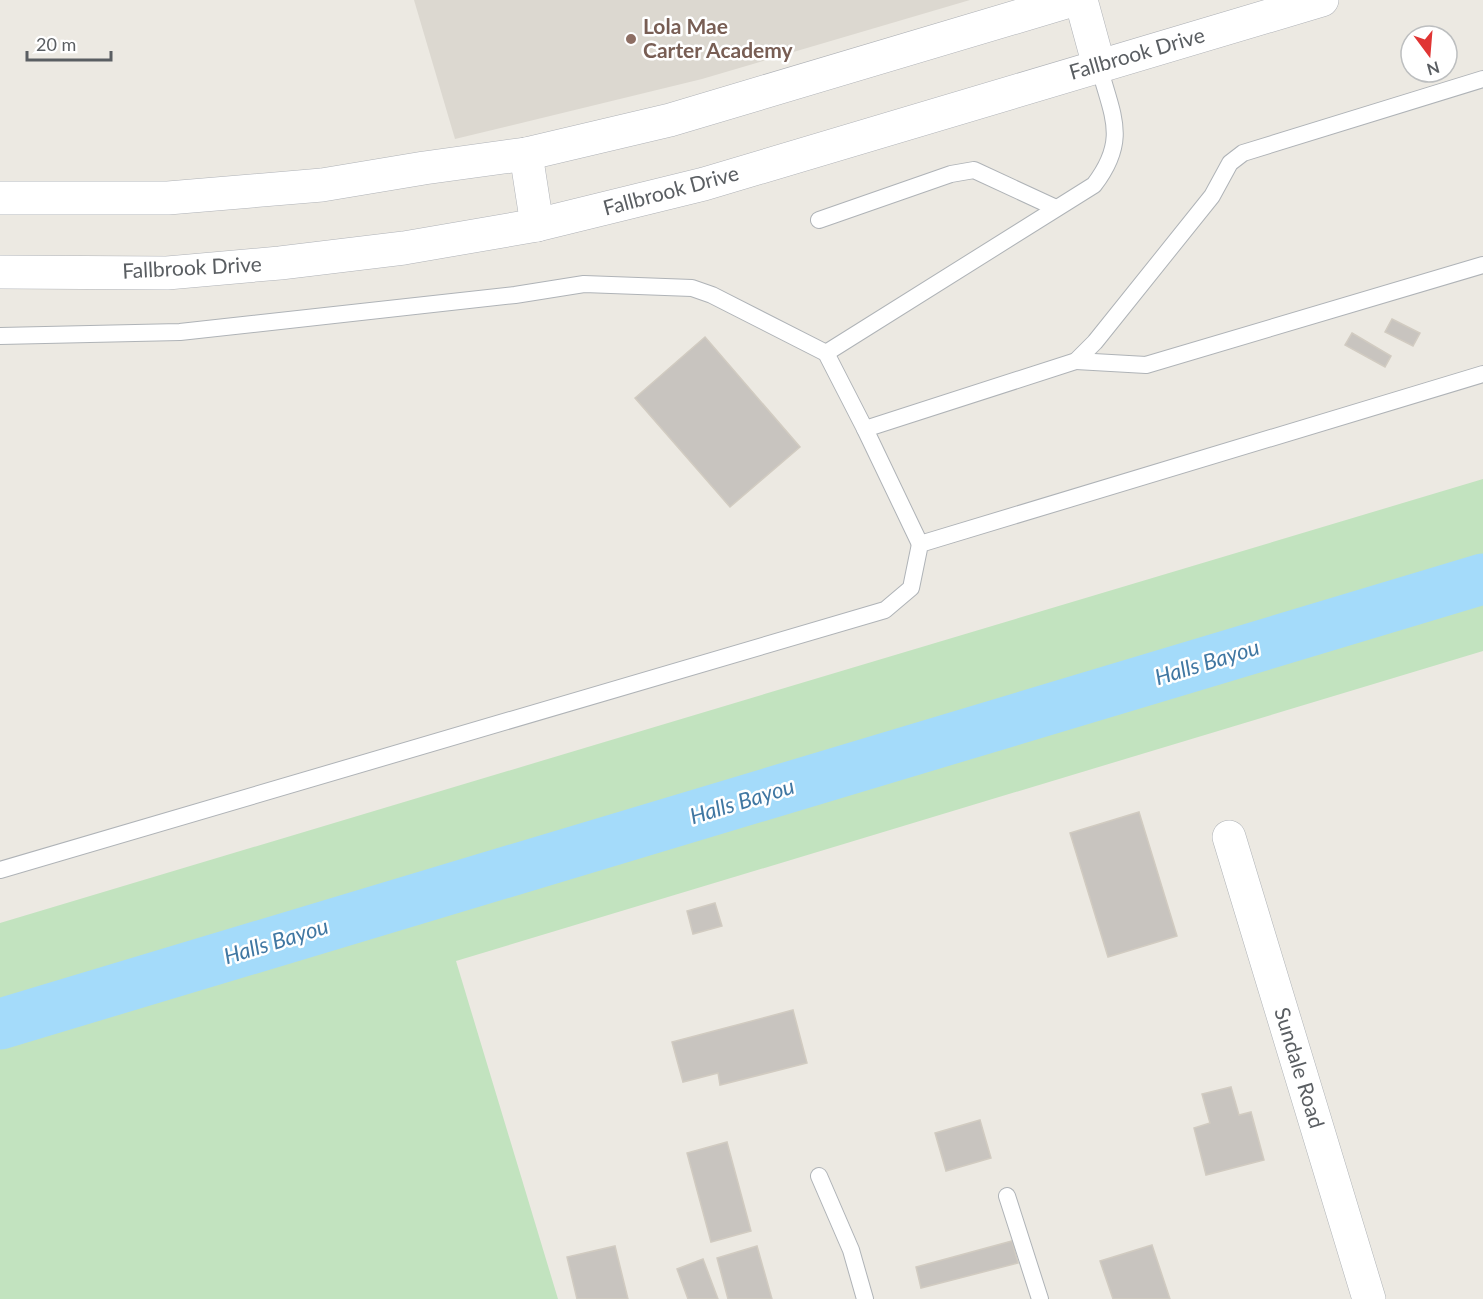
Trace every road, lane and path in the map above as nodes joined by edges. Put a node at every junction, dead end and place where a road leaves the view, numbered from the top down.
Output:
1 (1073, 0) edge
2 (1081, 0) edge
3 (1322, 0) edge
4 (1099, 66) junction
5 (1483, 79) edge
6 (526, 154) junction
7 (0, 198) edge
8 (1056, 208) junction
9 (819, 220) dead end
10 (537, 225) junction
11 (1483, 265) edge
12 (0, 272) edge
13 (0, 336) edge
14 (826, 353) junction
15 (1076, 361) junction
16 (1483, 374) edge
17 (865, 429) junction
18 (920, 544) junction
19 (1229, 837) dead end
20 (0, 870) edge
21 (819, 1176) dead end
22 (1006, 1196) dead end
23 (865, 1299) edge
24 (1040, 1299) edge
25 (1369, 1299) edge

1 - 6 main road
2 - 4 main road
3 - 4 main road, Fallbrook Drive
4 - 8 lane
4 - 10 main road, Fallbrook Drive
5 - 15 lane
6 - 7 main road
6 - 10 main road
8 - 9 lane
8 - 14 lane
10 - 12 main road, Fallbrook Drive
11 - 15 lane
13 - 14 lane
14 - 17 lane
15 - 17 lane
16 - 18 lane
17 - 18 lane
18 - 20 lane
19 - 25 main road, Sundale Road
21 - 23 lane
22 - 24 lane

